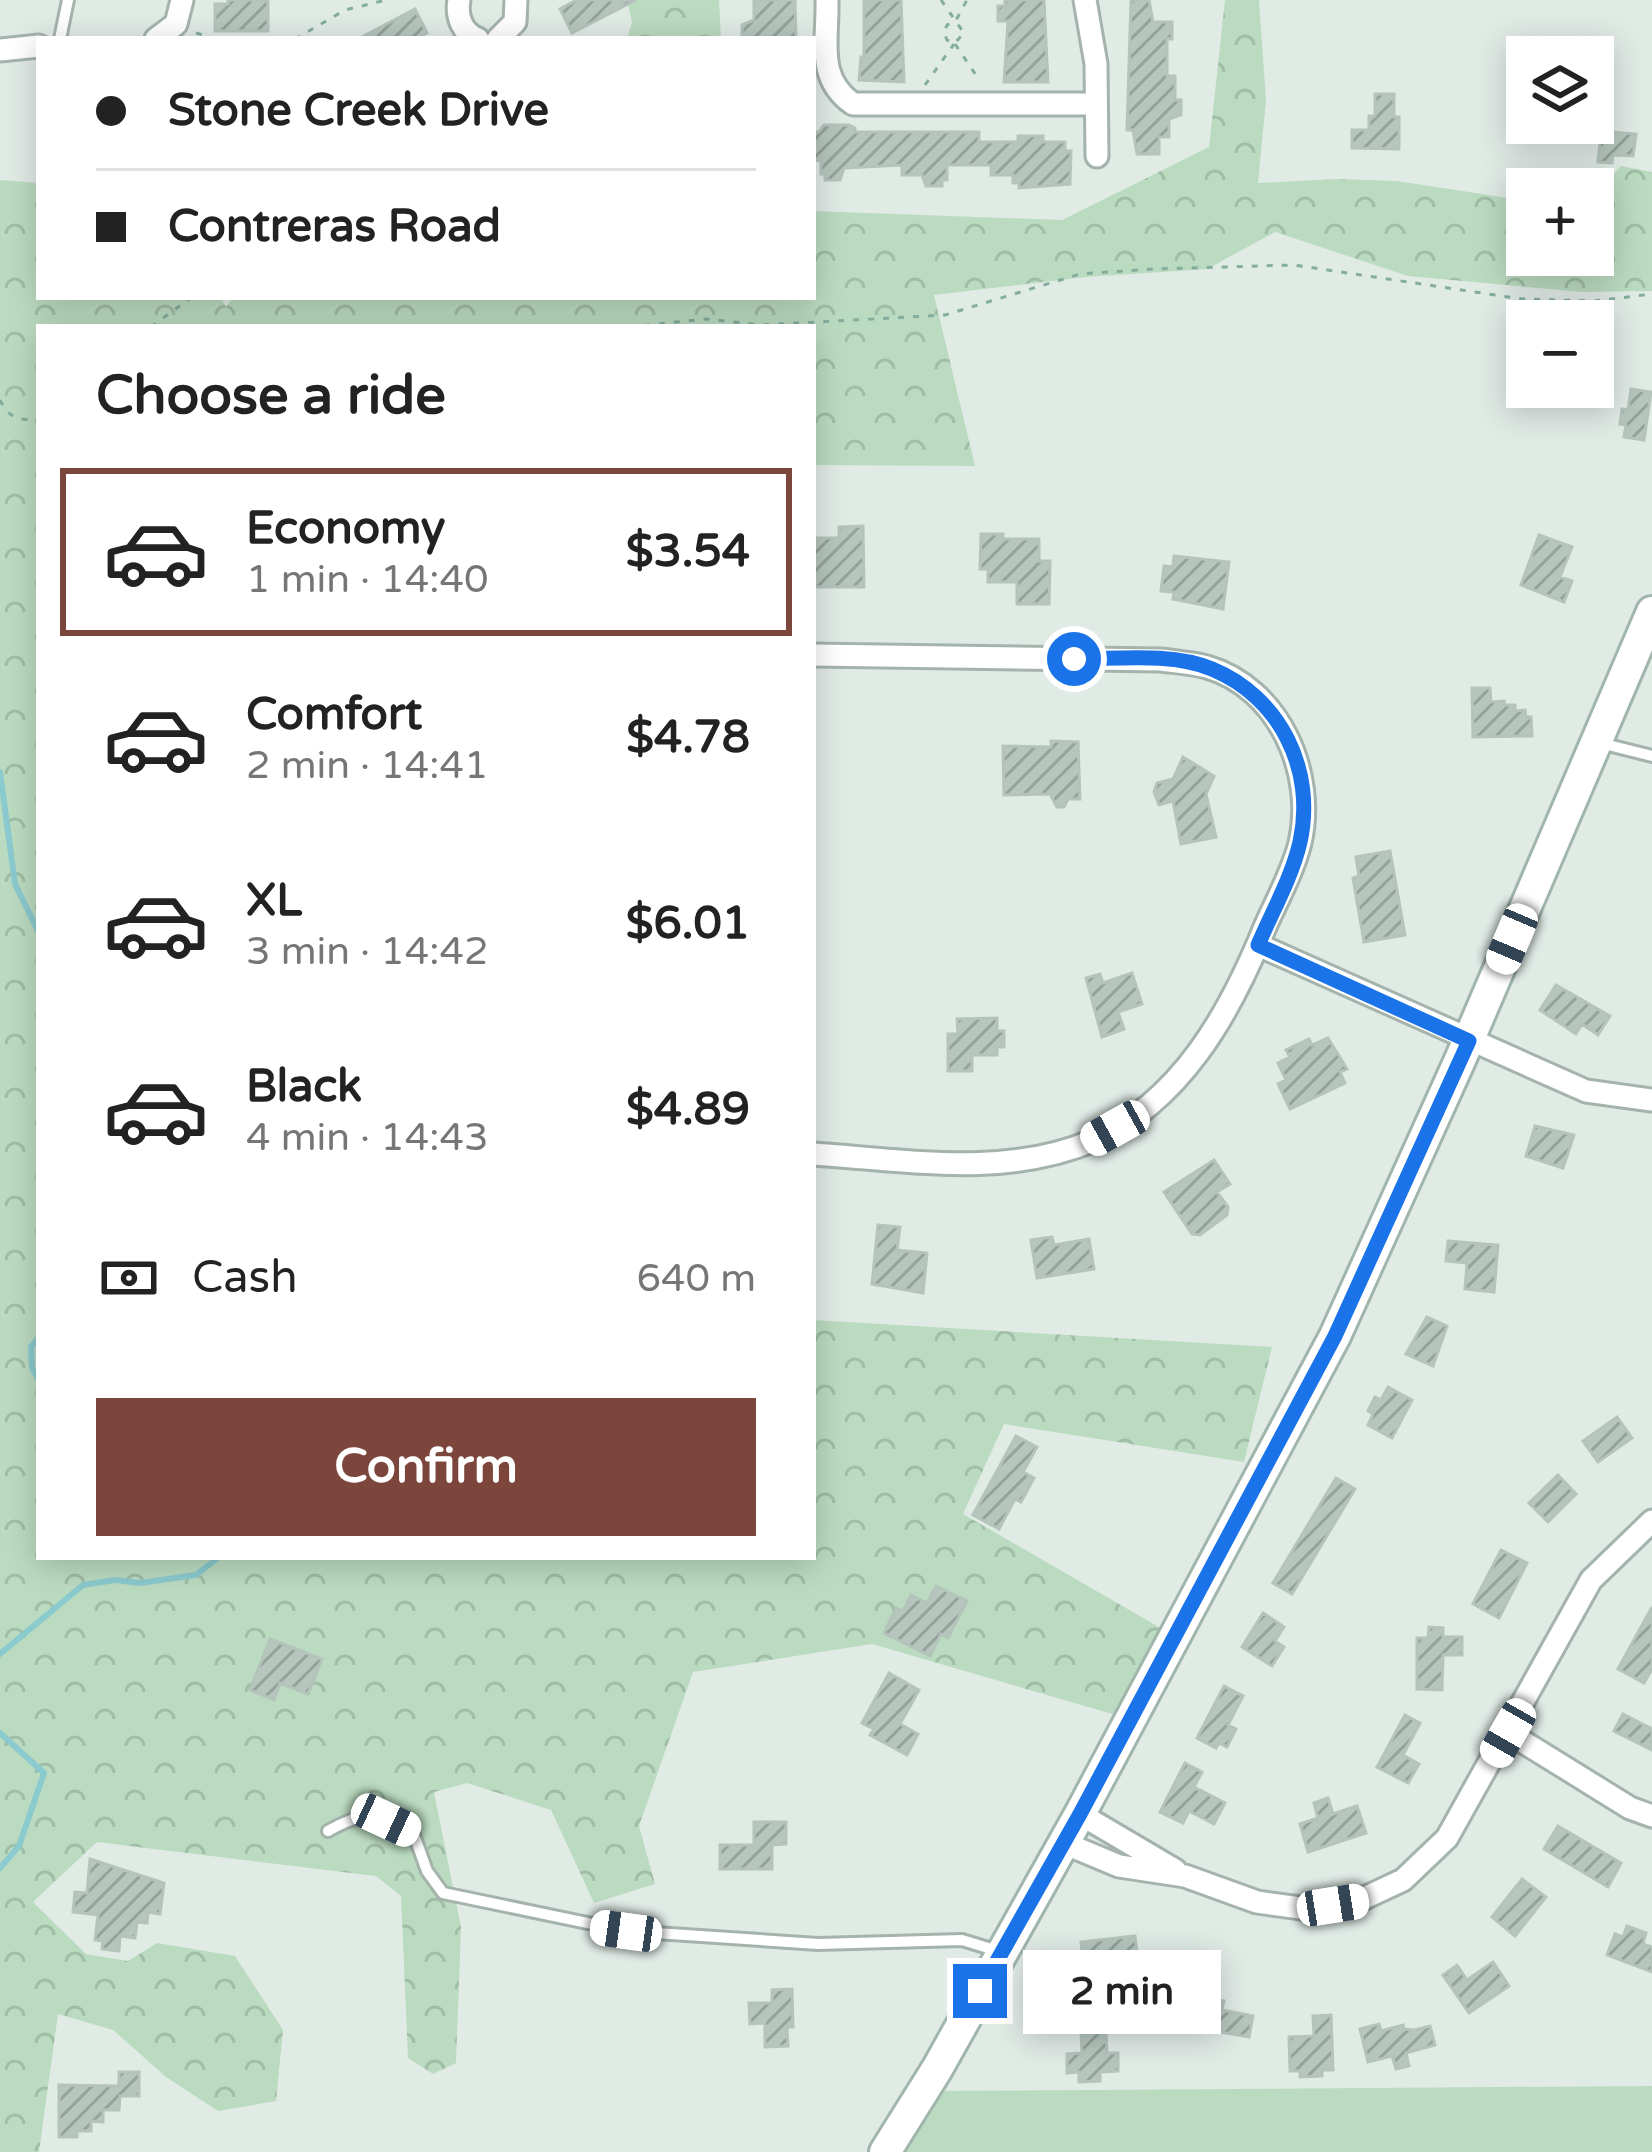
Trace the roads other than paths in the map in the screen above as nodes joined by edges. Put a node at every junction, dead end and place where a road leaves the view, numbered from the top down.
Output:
1 (68, 0) edge
2 (182, 0) edge
3 (459, 0) edge
4 (516, 0) edge
5 (827, 0) edge
6 (1085, 0) edge
7 (61, 36) edge
8 (160, 36) edge
9 (470, 36) edge
10 (502, 36) edge
11 (36, 46) edge
12 (0, 50) edge
13 (1096, 104) junction
14 (1097, 156) dead end
15 (1652, 612) edge
16 (816, 655) edge
17 (1597, 742) junction
18 (1652, 756) edge
19 (1258, 945) junction
20 (1469, 1041) junction
21 (1652, 1100) edge
22 (816, 1154) edge
23 (1652, 1521) edge
24 (1508, 1733) junction
25 (1080, 1814) junction
26 (1652, 1816) edge
27 (328, 1831) dead end
28 (1064, 1843) junction
29 (1185, 1876) junction
30 (1001, 1952) junction
31 (885, 2152) edge

1 - 7 lane
2 - 8 street
3 - 9 street
4 - 10 street
5 - 13 street
6 - 13 street
11 - 12 street
13 - 14 street
15 - 17 street
16 - 19 street
17 - 18 lane
17 - 20 street
19 - 20 street
19 - 22 street
20 - 21 street
20 - 25 street
23 - 24 street
24 - 26 street
24 - 29 street
25 - 28 street
25 - 29 street
27 - 30 lane
28 - 29 street
28 - 30 street
30 - 31 street

